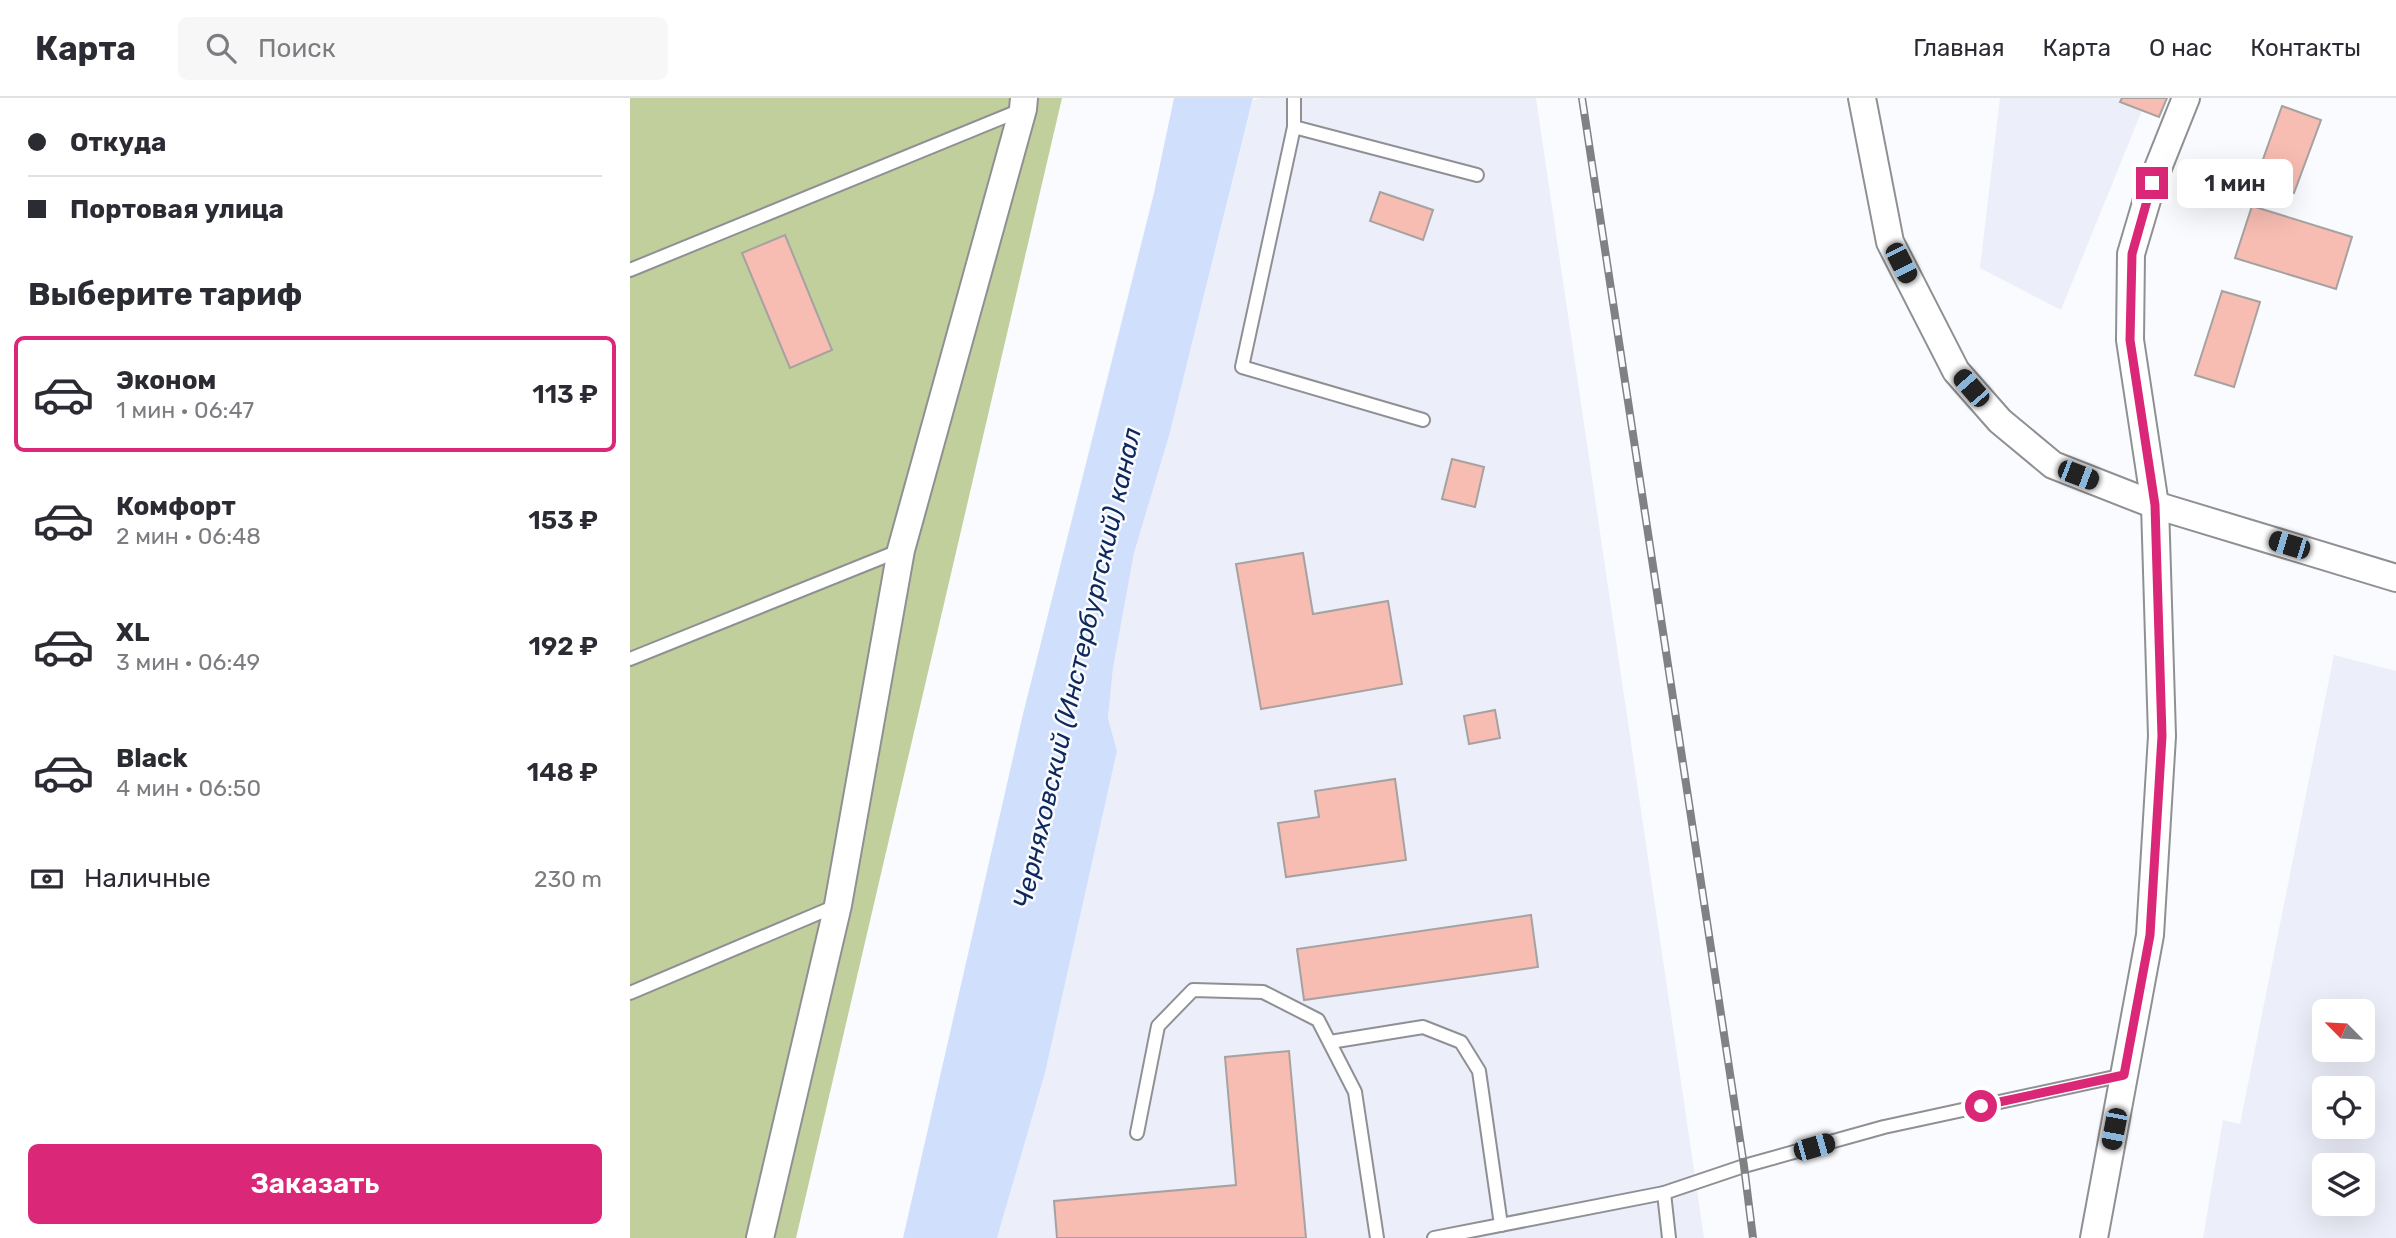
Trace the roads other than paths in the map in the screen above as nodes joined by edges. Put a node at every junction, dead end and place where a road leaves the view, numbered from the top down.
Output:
1 (1294, 98) edge
2 (1862, 98) edge
3 (2186, 98) edge
4 (1024, 103) edge
5 (1294, 127) junction
6 (1477, 174) dead end
7 (630, 270) edge
8 (1423, 420) dead end
9 (2155, 505) junction
10 (901, 550) junction
11 (2396, 578) edge
12 (630, 659) edge
13 (838, 905) junction
14 (630, 993) edge
15 (1329, 1042) junction
16 (2124, 1075) junction
17 (1137, 1133) dead end
18 (1664, 1194) junction
19 (1501, 1225) junction
20 (760, 1238) edge
21 (1377, 1238) edge
22 (1434, 1238) edge
23 (1669, 1238) edge
24 (2094, 1238) edge

1 - 5 lane
2 - 9 street
3 - 9 street
4 - 7 lane
4 - 10 street
5 - 6 lane
5 - 8 lane
9 - 11 street
9 - 16 street
10 - 12 lane
10 - 13 street
13 - 14 lane
13 - 20 street
15 - 17 lane
15 - 19 lane
15 - 21 lane
16 - 18 lane
16 - 24 street
18 - 19 lane
18 - 23 lane
19 - 22 lane

